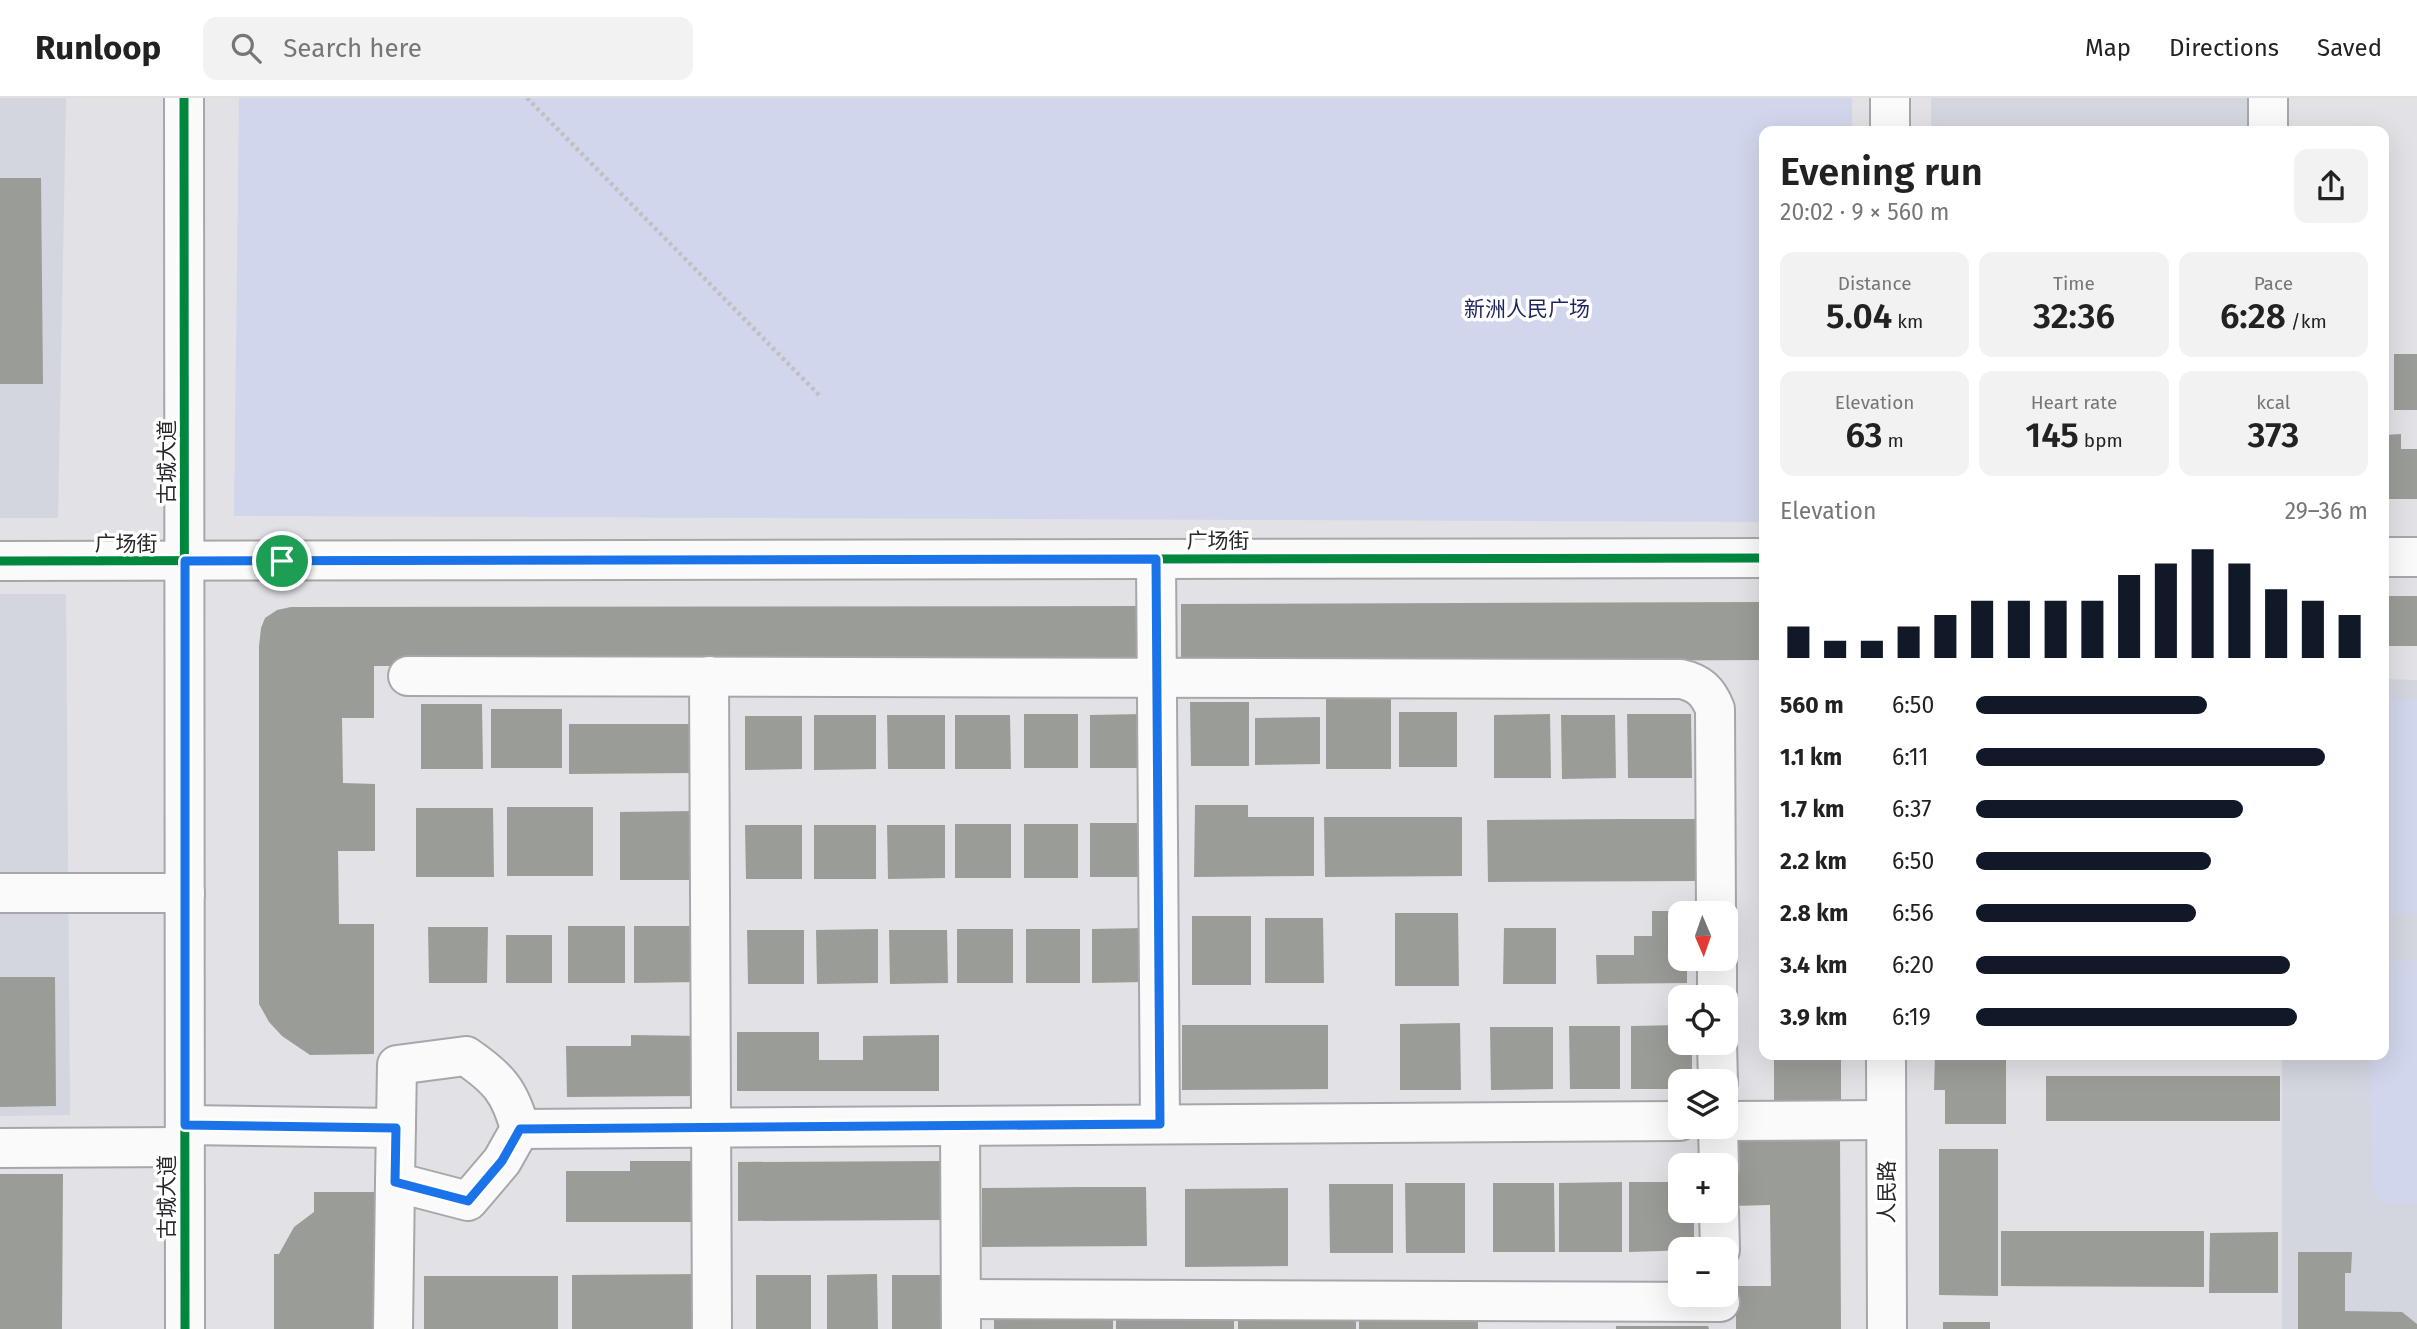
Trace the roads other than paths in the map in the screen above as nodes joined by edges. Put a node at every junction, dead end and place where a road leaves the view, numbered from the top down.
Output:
1 (184, 98) edge
2 (1890, 98) edge
3 (2268, 98) edge
4 (1890, 126) edge
5 (2268, 126) edge
6 (2389, 557) edge
7 (2417, 557) edge
8 (1759, 558) edge
9 (1156, 559) junction
10 (0, 561) edge
11 (185, 561) junction
12 (408, 676) dead end
13 (709, 676) junction
14 (1157, 678) junction
15 (0, 893) edge
16 (185, 893) junction
17 (1716, 901) edge
18 (1886, 1060) edge
19 (1886, 1120) junction
20 (1668, 1121) edge
21 (1738, 1121) edge
22 (1160, 1124) junction
23 (960, 1126) junction
24 (396, 1128) junction
25 (711, 1128) junction
26 (520, 1129) junction
27 (185, 1136) junction
28 (0, 1148) edge
29 (395, 1182) junction
30 (1720, 1309) edge
31 (961, 1314) edge
32 (185, 1329) edge
33 (393, 1329) edge
34 (712, 1329) edge
35 (1887, 1329) edge

1 - 11 street, 古城大道
2 - 4 street
3 - 5 street
6 - 7 street
8 - 9 street, 广场街
9 - 11 street, 广场街
9 - 14 street
10 - 11 street, 广场街
11 - 16 street, 古城大道
12 - 13 street
13 - 14 street
13 - 25 street
14 - 17 street
14 - 22 street
15 - 16 street
16 - 27 street, 古城大道
18 - 19 street, 人民路
19 - 21 street
19 - 35 street, 人民路
20 - 22 street
22 - 23 street
23 - 25 street
23 - 31 street
24 - 26 street
24 - 27 street
24 - 29 street
25 - 26 street
25 - 34 street
26 - 29 street
27 - 28 street
27 - 32 street, 古城大道
29 - 33 street
30 - 31 street

